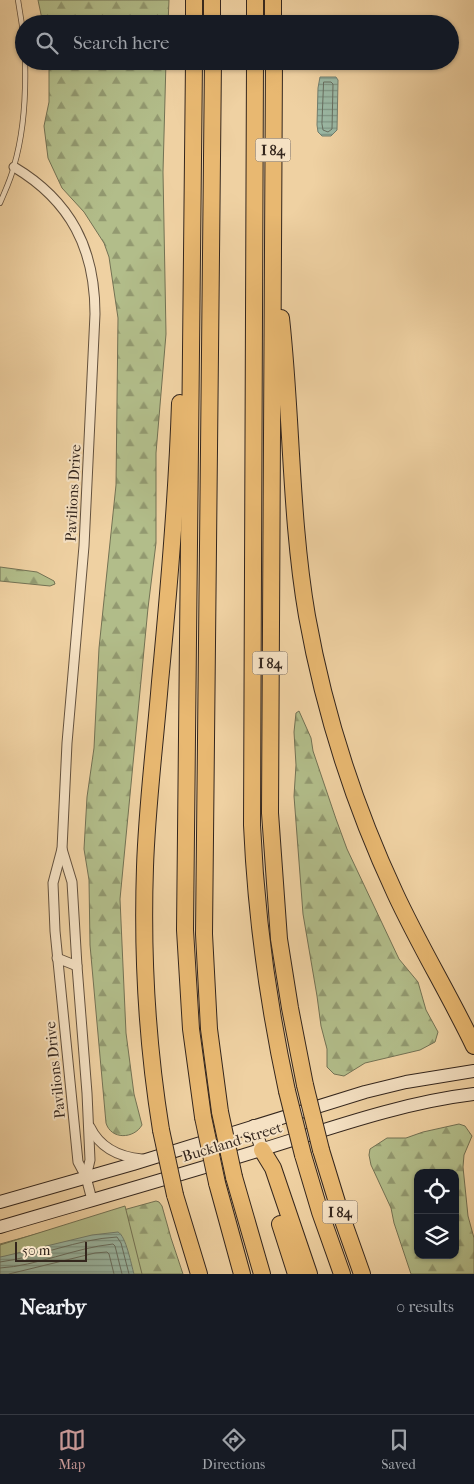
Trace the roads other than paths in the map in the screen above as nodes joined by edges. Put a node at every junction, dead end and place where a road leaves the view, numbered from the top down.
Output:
1 (18, 0) edge
2 (194, 0) edge
3 (212, 0) edge
4 (255, 0) edge
5 (273, 0) edge
6 (20, 15) edge
7 (194, 15) edge
8 (212, 15) edge
9 (255, 15) edge
10 (273, 15) edge
11 (25, 70) edge
12 (194, 70) edge
13 (213, 70) edge
14 (255, 70) edge
15 (274, 70) edge
16 (14, 167) junction
17 (0, 203) edge
18 (273, 239) junction
19 (192, 337) junction
20 (62, 849) junction
21 (57, 958) junction
22 (77, 966) junction
23 (474, 1046) edge
24 (474, 1071) edge
25 (474, 1094) edge
26 (88, 1122) junction
27 (254, 1126) junction
28 (262, 1150) junction
29 (148, 1159) junction
30 (86, 1177) junction
31 (92, 1200) junction
32 (0, 1202) edge
33 (0, 1227) edge
34 (192, 1252) junction
35 (193, 1274) edge
36 (199, 1274) edge
37 (242, 1274) edge
38 (262, 1274) edge
39 (296, 1274) edge
40 (309, 1274) edge
41 (342, 1274) edge
42 (362, 1274) edge

1 - 6 lane
2 - 7 highway
3 - 8 highway
4 - 9 highway
5 - 10 highway
11 - 16 lane
12 - 19 highway
13 - 38 highway, bridge
14 - 41 highway, bridge
15 - 18 highway, I 84
16 - 17 lane
16 - 20 street, Pavilions Drive
18 - 23 highway
18 - 42 highway, I 84, bridge
19 - 34 highway, bridge
19 - 37 highway, bridge
20 - 21 street, Pavilions Drive
20 - 22 street, Pavilions Drive
21 - 22 street
21 - 30 street, Pavilions Drive
22 - 26 street, Pavilions Drive
24 - 27 main road, Buckland Street
25 - 28 main road, Buckland Street
26 - 29 street, Pavilions Drive
26 - 30 street, Pavilions Drive
27 - 28 main road
27 - 29 main road, Buckland Street
28 - 31 main road, Buckland Street
28 - 39 highway
28 - 40 highway
29 - 30 main road, Buckland Street
30 - 31 street, Pavilions Drive
30 - 32 main road, Buckland Street
31 - 33 main road, Buckland Street
34 - 35 highway
34 - 36 highway

